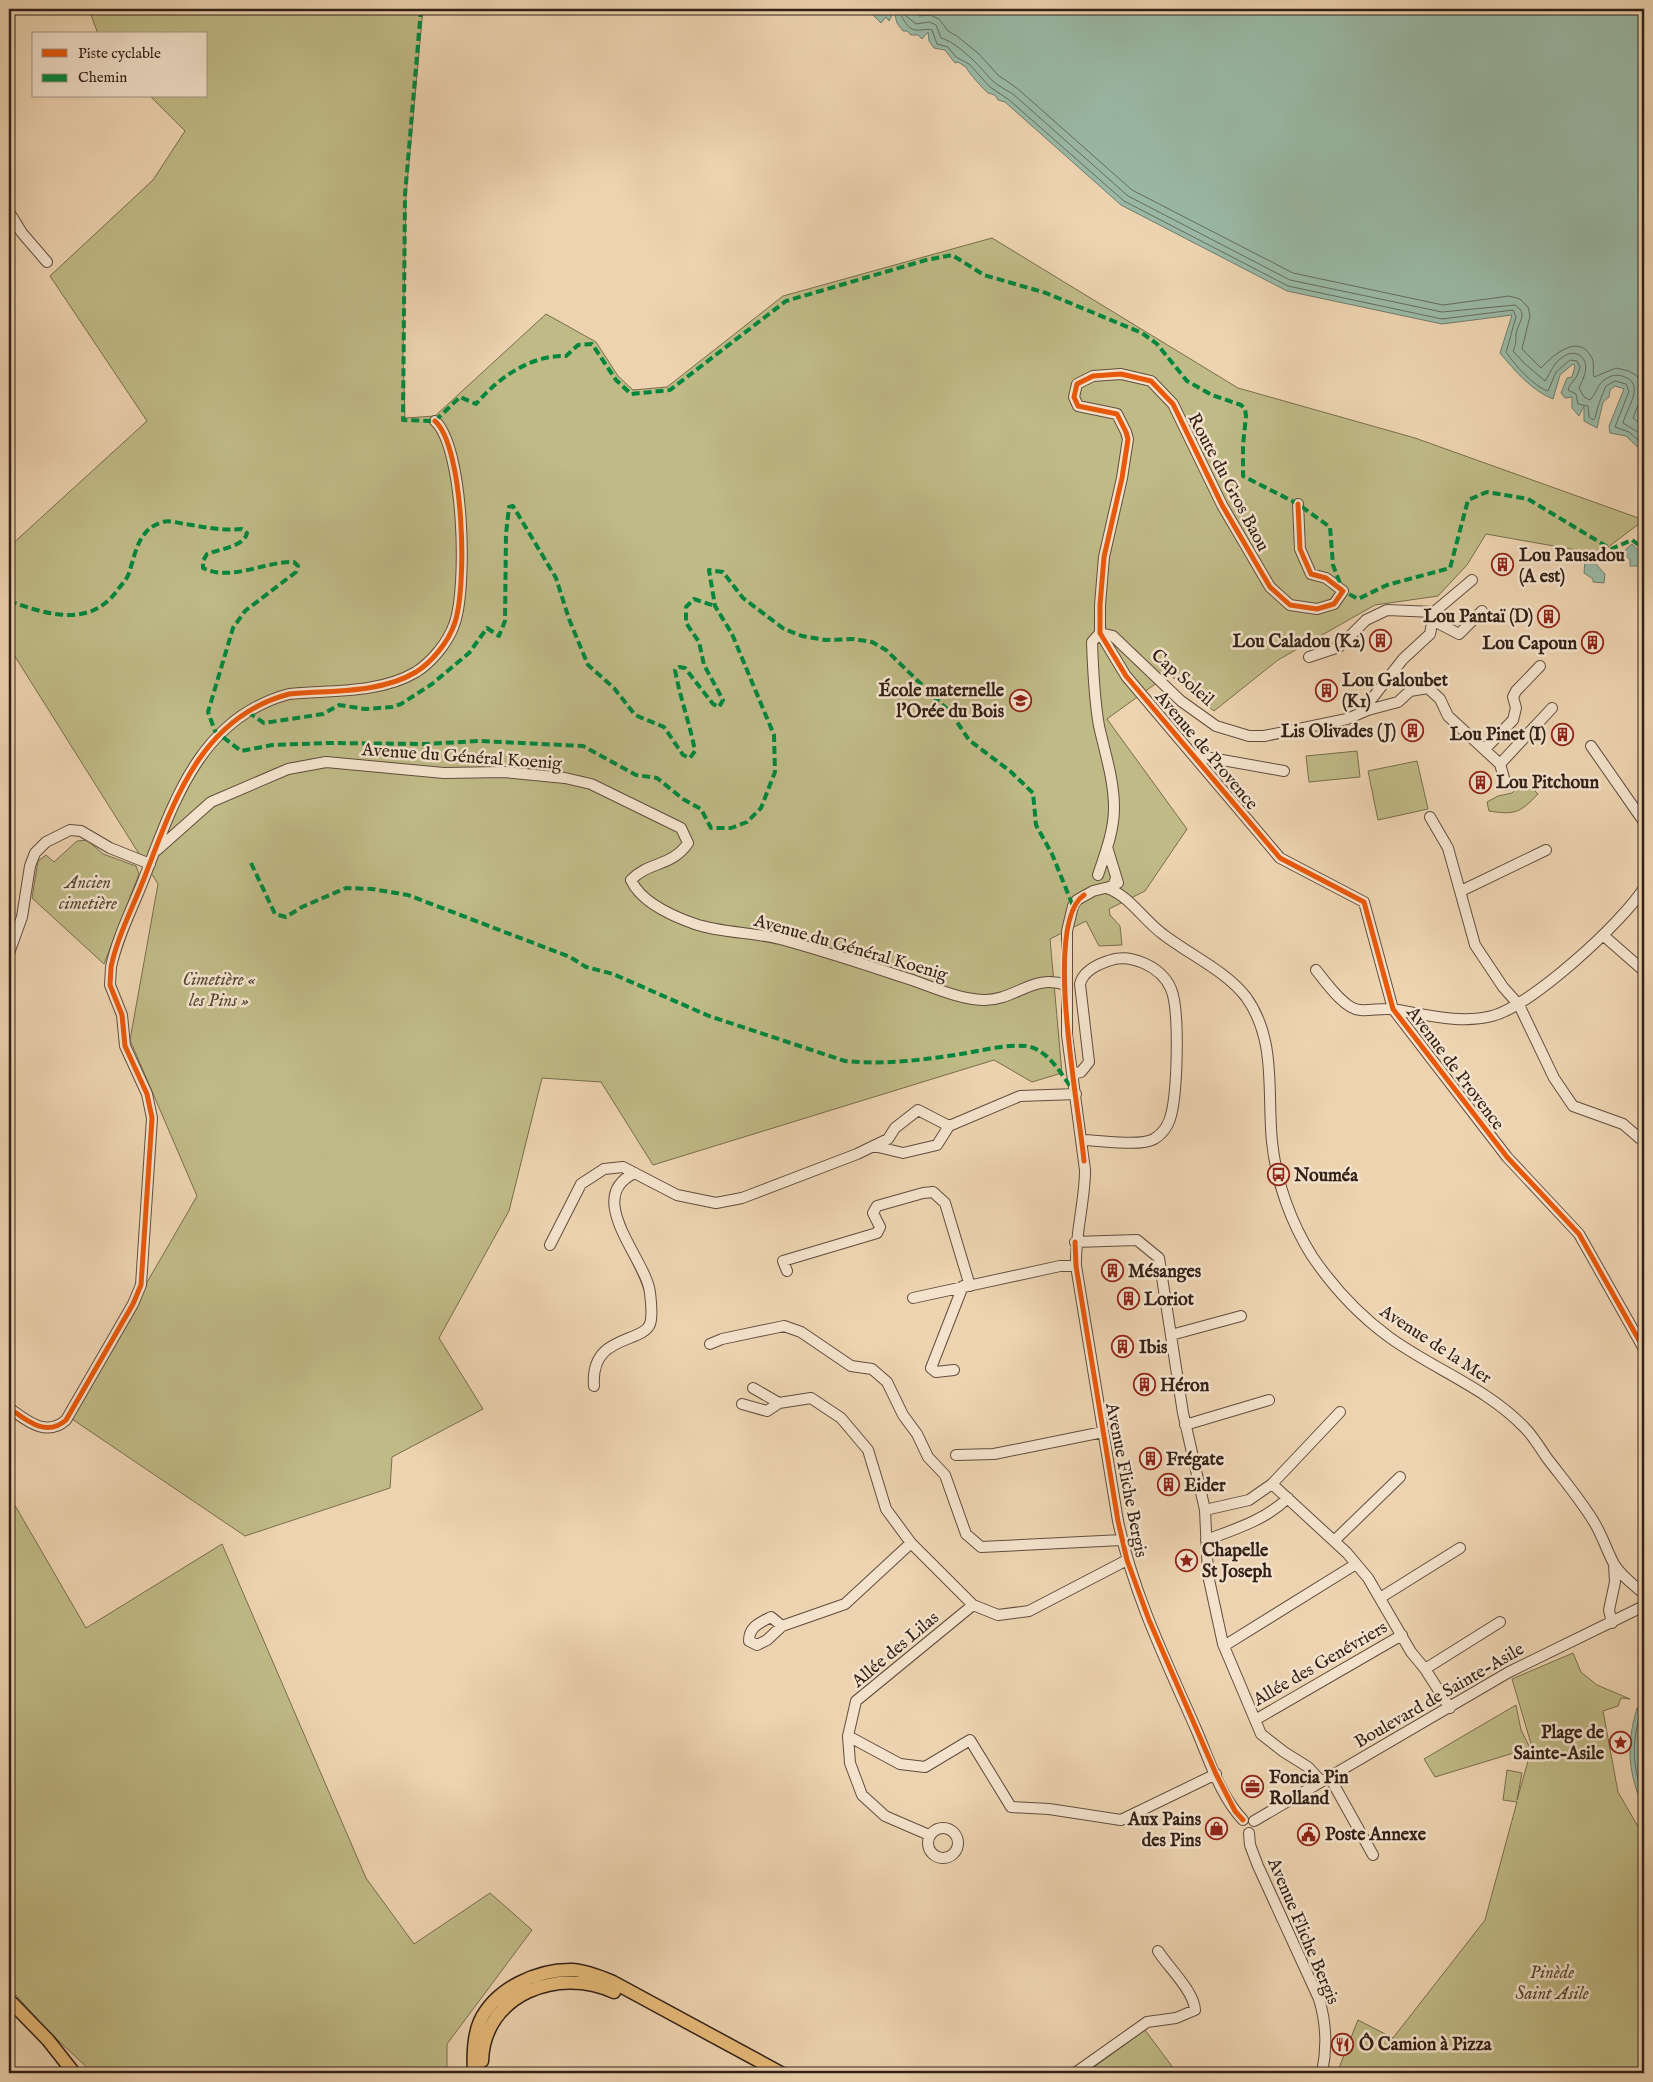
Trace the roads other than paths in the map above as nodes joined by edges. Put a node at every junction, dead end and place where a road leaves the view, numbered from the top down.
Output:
1 (9, 212) edge
2 (47, 262) dead end
3 (435, 421) dead end
4 (1298, 504) dead end
5 (1472, 580) dead end
6 (1482, 611) dead end
7 (1433, 616) junction
8 (1100, 633) junction
9 (1309, 656) dead end
10 (1540, 666) dead end
11 (1552, 708) dead end
12 (1368, 710) junction
13 (1591, 746) dead end
14 (1485, 749) junction
15 (1194, 755) junction
16 (1500, 764) junction
17 (1284, 771) dead end
18 (1506, 785) dead end
19 (1430, 817) dead end
20 (1644, 822) edge
21 (1107, 847) junction
22 (1546, 850) dead end
23 (154, 853) junction
24 (150, 864) junction
25 (1115, 875) junction
26 (1098, 877) junction
27 (1106, 887) junction
28 (1644, 888) edge
29 (1461, 891) junction
30 (1084, 895) junction
31 (1125, 898) junction
32 (1604, 936) junction
33 (9, 953) edge
34 (1316, 970) dead end
35 (1644, 972) edge
36 (1066, 985) junction
37 (1520, 1005) junction
38 (1393, 1009) junction
39 (1072, 1074) junction
40 (1076, 1094) junction
41 (949, 1126) junction
42 (1082, 1140) junction
43 (1644, 1142) edge
44 (874, 1146) junction
45 (635, 1173) junction
46 (1075, 1242) junction
47 (550, 1245) dead end
48 (1076, 1266) junction
49 (787, 1271) dead end
50 (966, 1286) junction
51 (913, 1298) dead end
52 (1241, 1316) dead end
53 (1171, 1335) junction
54 (710, 1344) dead end
55 (1644, 1349) edge
56 (954, 1370) dead end
57 (594, 1386) dead end
58 (753, 1388) dead end
59 (1269, 1400) dead end
60 (779, 1403) junction
61 (742, 1404) dead end
62 (9, 1408) edge
63 (1340, 1412) dead end
64 (1185, 1425) junction
65 (1103, 1432) junction
66 (956, 1455) dead end
67 (1400, 1477) dead end
68 (1272, 1484) junction
69 (1288, 1498) junction
70 (1205, 1510) junction
71 (1122, 1540) junction
72 (1206, 1540) junction
73 (1334, 1541) junction
74 (911, 1543) junction
75 (1460, 1548) dead end
76 (1127, 1560) junction
77 (1356, 1564) junction
78 (1614, 1564) junction
79 (1644, 1594) edge
80 (1380, 1598) junction
81 (973, 1605) junction
82 (1644, 1606) edge
83 (1500, 1622) dead end
84 (1612, 1623) junction
85 (782, 1626) dead end
86 (1402, 1635) junction
87 (1224, 1646) junction
88 (1425, 1669) junction
89 (1450, 1708) junction
90 (1254, 1720) junction
91 (848, 1736) junction
92 (1216, 1774) junction
93 (1325, 1779) junction
94 (1248, 1820) junction
95 (929, 1835) dead end
96 (1373, 1855) dead end
97 (1158, 1951) dead end
98 (9, 2000) edge
99 (74, 2073) edge
100 (474, 2073) edge
101 (482, 2073) edge
102 (769, 2073) edge
103 (781, 2073) edge
104 (1075, 2073) edge
105 (1322, 2073) edge

1 - 2 street
3 - 23 street
4 - 8 street, Route du Gros Baou
5 - 7 street
6 - 7 street
7 - 9 street
7 - 12 street
8 - 12 street, Cap Soleil
8 - 15 street, Avenue de Provence
8 - 21 street, Avenue Fliche Bergis
10 - 14 street
11 - 16 street
12 - 14 street
13 - 20 street
14 - 16 street
15 - 17 street
15 - 38 street, Avenue de Provence
16 - 18 street
19 - 29 street
21 - 25 street, Avenue Fliche Bergis
21 - 26 street, Avenue Fliche Bergis
22 - 29 street
23 - 24 street
23 - 36 street, Avenue du Général Koenig
24 - 33 street
24 - 62 street
25 - 26 street
25 - 27 street
25 - 31 street, Avenue de la Mer
26 - 27 street
26 - 30 street, Avenue Fliche Bergis
27 - 30 street
27 - 31 street, Avenue de la Mer
28 - 32 street
29 - 37 street
30 - 36 street, Avenue Fliche Bergis
31 - 78 street, Avenue de la Mer
32 - 35 street
32 - 37 street
34 - 38 street
36 - 39 street, Avenue Fliche Bergis
37 - 38 street
37 - 43 street
38 - 55 street, Avenue de Provence
39 - 40 street, Avenue Fliche Bergis
39 - 42 street
40 - 41 street
40 - 42 street, Avenue Fliche Bergis
41 - 44 street
41 - 44 street
42 - 46 street, Avenue Fliche Bergis
44 - 45 street
45 - 47 street
45 - 57 street
46 - 48 street, Avenue Fliche Bergis
46 - 53 street
48 - 50 street
48 - 65 street, Avenue Fliche Bergis
49 - 50 street
50 - 51 street
50 - 56 street
52 - 53 street
53 - 64 street
54 - 71 street
58 - 60 street
59 - 64 street
60 - 61 street
60 - 74 street
63 - 68 street
64 - 70 street
65 - 66 street
65 - 71 street, Avenue Fliche Bergis
67 - 73 street
68 - 69 street
68 - 70 street
69 - 72 street
69 - 73 street
70 - 72 street
71 - 76 street, Avenue Fliche Bergis
72 - 87 street
73 - 77 street
74 - 81 street
74 - 85 street
75 - 80 street
76 - 81 street
76 - 92 street, Avenue Fliche Bergis
77 - 80 street
77 - 87 street
78 - 79 street, Avenue de la Mer
78 - 84 street, Avenue de la Mer
80 - 86 street
81 - 91 street, Allée des Lilas
82 - 84 street, Boulevard de Sainte-Asile
83 - 88 street
84 - 89 street, Boulevard de Sainte-Asile
86 - 88 street
86 - 90 street, Allée des Genévriers
87 - 90 street
88 - 89 street
89 - 93 street, Boulevard de Sainte-Asile
90 - 93 street
91 - 92 street
91 - 95 street, Allée des Lilas
92 - 94 street, Avenue Fliche Bergis
93 - 94 street, Boulevard de Sainte-Asile
93 - 96 street
94 - 105 street, Avenue Fliche Bergis
97 - 104 street
98 - 99 main road
100 - 103 main road
101 - 102 main road

